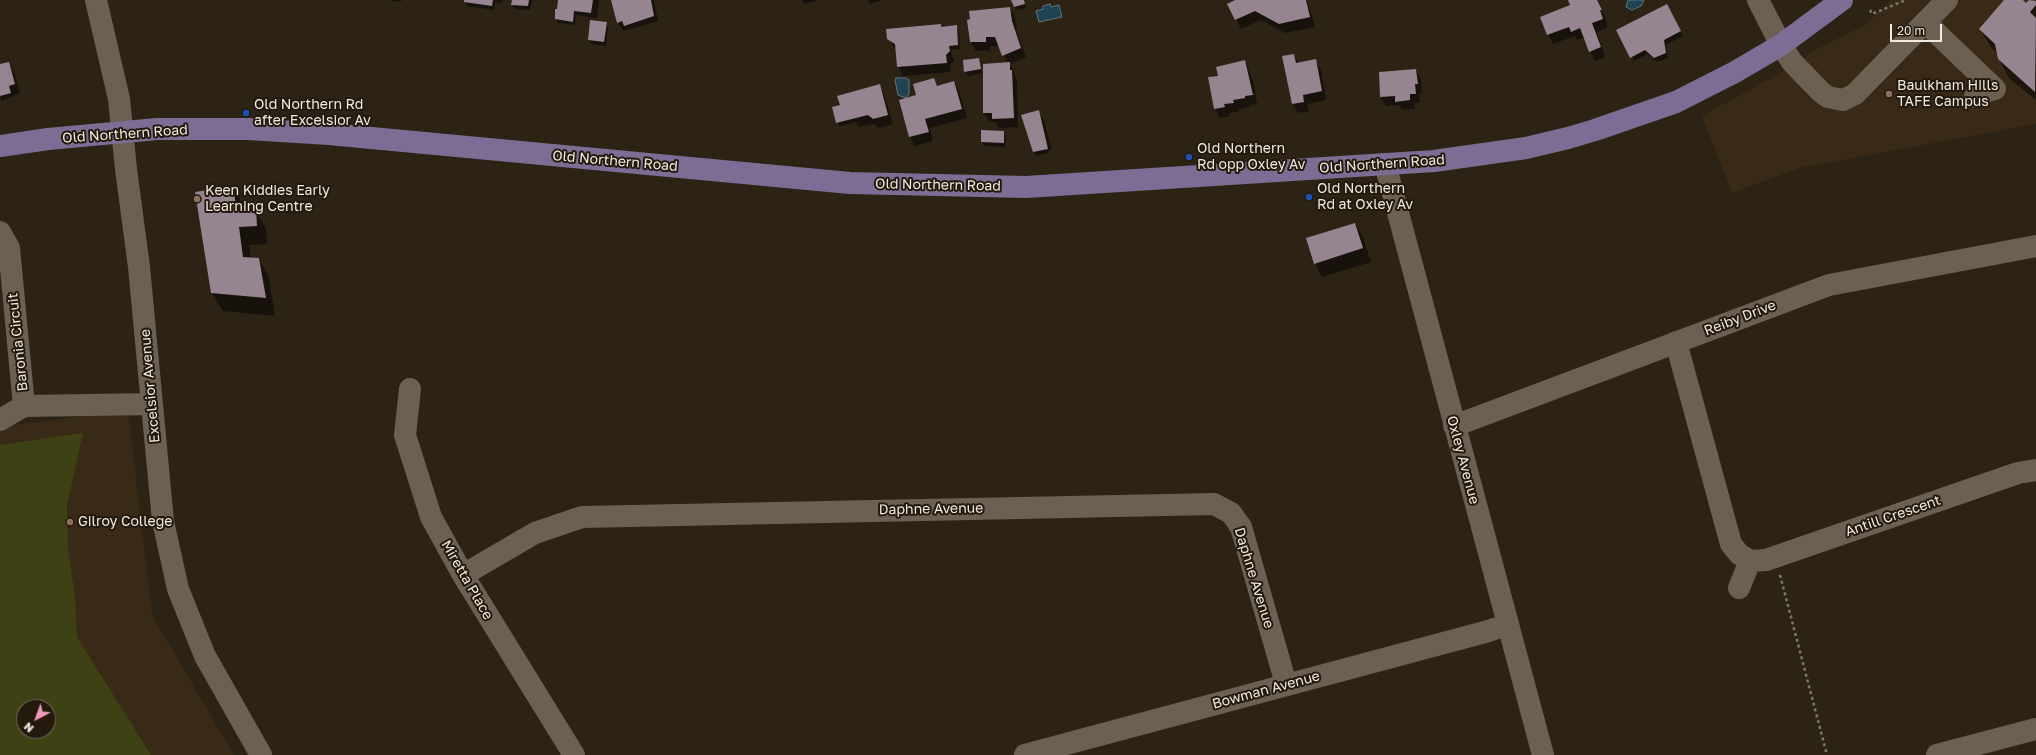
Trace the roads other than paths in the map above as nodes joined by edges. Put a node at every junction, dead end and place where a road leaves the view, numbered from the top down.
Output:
1 (96, 0) edge
2 (1758, 0) edge
3 (1842, 0) edge
4 (1947, 0) edge
5 (1926, 22) junction
6 (1781, 45) junction
7 (1975, 97) dead end
8 (123, 132) junction
9 (0, 146) edge
10 (1384, 164) junction
11 (0, 232) edge
12 (2036, 246) edge
13 (1676, 342) junction
14 (410, 389) dead end
15 (152, 404) junction
16 (24, 406) junction
17 (0, 420) edge
18 (1454, 426) junction
19 (2036, 470) edge
20 (1750, 561) junction
21 (463, 575) junction
22 (1739, 588) dead end
23 (1507, 625) junction
24 (1286, 684) junction
25 (2036, 729) edge
26 (261, 755) edge
27 (574, 755) edge
28 (1025, 755) edge
29 (1544, 755) edge
30 (1937, 755) edge

1 - 8 street, Excelsior Avenue
2 - 6 street
3 - 6 main road, Old Northern Road
4 - 5 street
5 - 6 street
5 - 7 street
6 - 10 main road, Old Northern Road
8 - 9 main road, Old Northern Road
8 - 10 main road, Old Northern Road
8 - 15 street, Excelsior Avenue
10 - 18 street, Oxley Avenue
11 - 16 street, Baronia Circuit
12 - 13 street, Reiby Drive
13 - 18 street, Reiby Drive
13 - 20 street
14 - 21 street, Miretta Place
15 - 16 street
15 - 26 street, Excelsior Avenue
16 - 17 street
18 - 23 street, Oxley Avenue
19 - 20 street, Antill Crescent
20 - 22 street
21 - 24 street, Daphne Avenue
21 - 27 street, Miretta Place
23 - 24 street, Bowman Avenue
23 - 29 street, Oxley Avenue
24 - 28 street, Bowman Avenue
25 - 30 street

